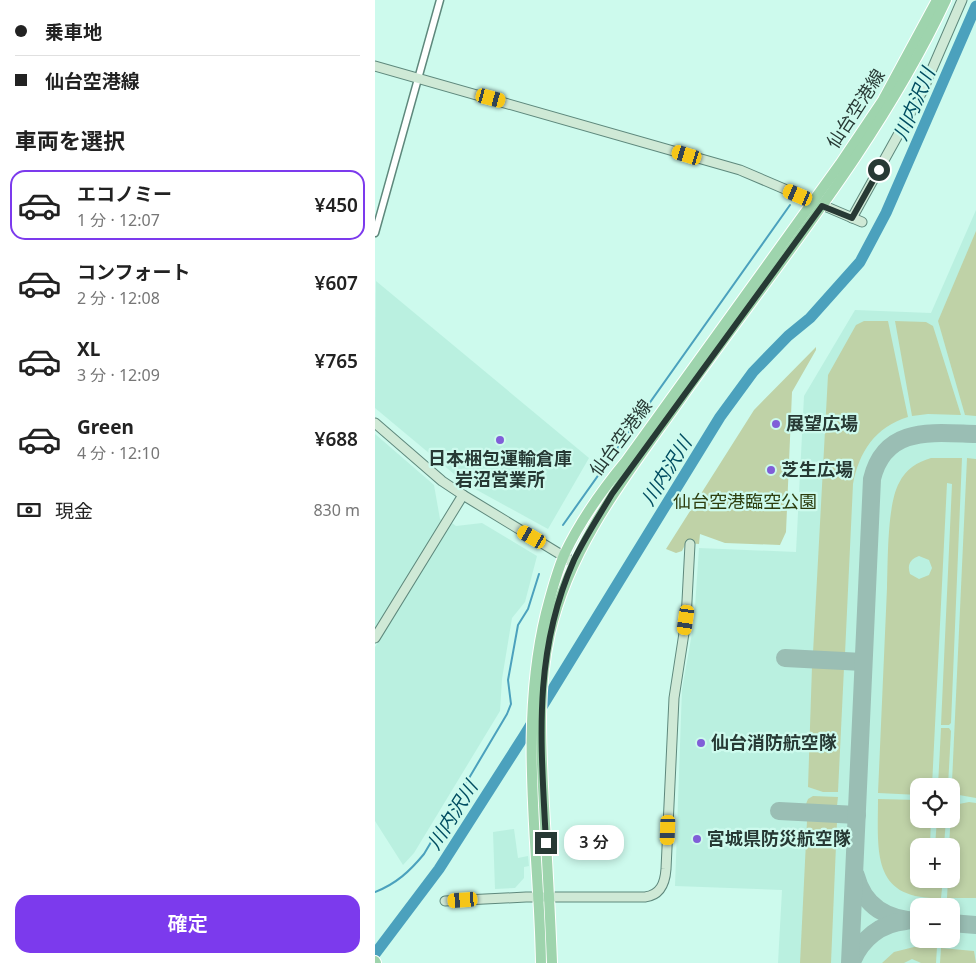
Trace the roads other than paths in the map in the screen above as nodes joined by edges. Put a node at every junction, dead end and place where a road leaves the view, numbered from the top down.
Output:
1 (440, 0) edge
2 (937, 0) edge
3 (946, 0) edge
4 (962, 0) edge
5 (375, 66) edge
6 (418, 78) junction
7 (818, 204) junction
8 (852, 218) junction
9 (862, 222) dead end
10 (375, 233) edge
11 (375, 423) edge
12 (463, 496) junction
13 (690, 544) dead end
14 (564, 556) junction
15 (573, 562) junction
16 (375, 638) edge
17 (544, 896) junction
18 (445, 901) dead end
19 (541, 963) edge
20 (552, 963) edge

1 - 6 street
2 - 7 main road, 仙台空港線
3 - 7 main road, 仙台空港線
4 - 8 street
5 - 6 street
6 - 7 street
6 - 10 street
7 - 8 street
7 - 14 main road, 仙台空港線
7 - 15 main road, 仙台空港線
8 - 9 street
11 - 12 street
12 - 14 street
12 - 16 street
13 - 17 street
14 - 15 street
14 - 17 main road, 仙台空港線
15 - 17 main road, 仙台空港線
17 - 18 street
17 - 19 main road, 仙台空港線
17 - 20 main road, 仙台空港線

